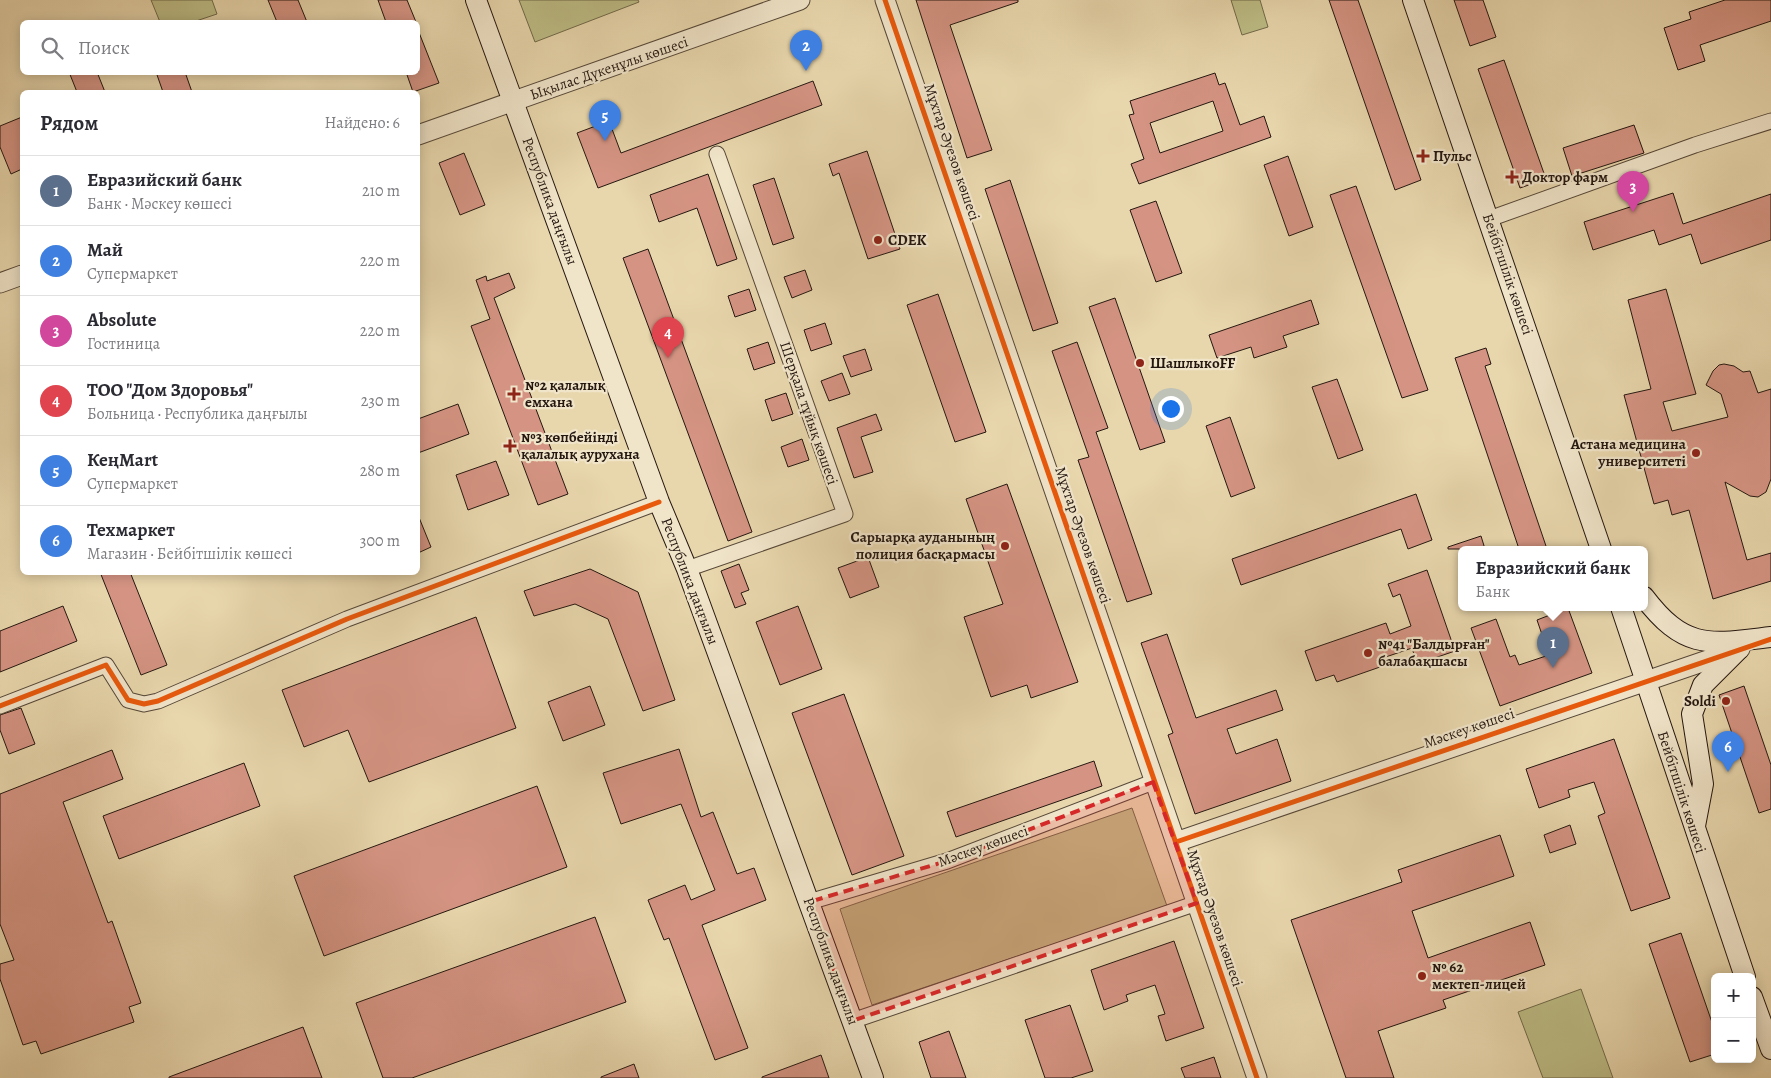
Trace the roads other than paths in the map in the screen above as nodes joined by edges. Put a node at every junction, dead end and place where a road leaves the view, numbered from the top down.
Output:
1 (476, 0) edge
2 (800, 0) edge
3 (885, 0) edge
4 (1413, 0) edge
5 (513, 102) junction
6 (1771, 121) edge
7 (420, 134) edge
8 (717, 154) dead end
9 (1489, 219) junction
10 (20, 277) edge
11 (0, 283) edge
12 (659, 502) junction
13 (1602, 544) edge
14 (687, 569) junction
15 (1648, 602) edge
16 (1622, 611) edge
17 (1771, 638) edge
18 (1738, 650) junction
19 (1645, 682) junction
20 (0, 706) edge
21 (1153, 782) junction
22 (1694, 828) junction
23 (1176, 842) junction
24 (809, 902) junction
25 (1197, 903) junction
26 (1744, 973) edge
27 (1756, 1008) edge
28 (852, 1021) junction
29 (1771, 1050) edge
30 (874, 1078) edge
31 (1257, 1078) edge

1 - 5 main road, Республика даңғылы
2 - 5 street, Ықылас Дүкенұлы көшесі
3 - 21 street, Мұхтар Әуезов көшесі
4 - 9 main road, Бейбітшілік көшесі
5 - 7 street, Ықылас Дүкенұлы көшесі
5 - 12 main road, Республика даңғылы
6 - 9 street
8 - 14 street, Шерқала тұйық көшесі
9 - 13 main road, Бейбітшілік көшесі
10 - 11 street
12 - 14 main road, Республика даңғылы
12 - 20 street
14 - 24 main road, Республика даңғылы
15 - 17 main road
16 - 19 main road, Бейбітшілік көшесі
17 - 18 street, Мәскеу көшесі
18 - 19 street, Мәскеу көшесі
18 - 22 main road
19 - 22 main road, Бейбітшілік көшесі
19 - 23 street, Мәскеу көшесі
21 - 23 street, Мұхтар Әуезов көшесі
21 - 24 street, Мәскеу көшесі
22 - 26 main road, Бейбітшілік көшесі
23 - 25 street, Мұхтар Әуезов көшесі
24 - 28 main road, Республика даңғылы
25 - 28 street
25 - 31 street, Мұхтар Әуезов көшесі
27 - 29 main road
28 - 30 main road, Республика даңғылы

